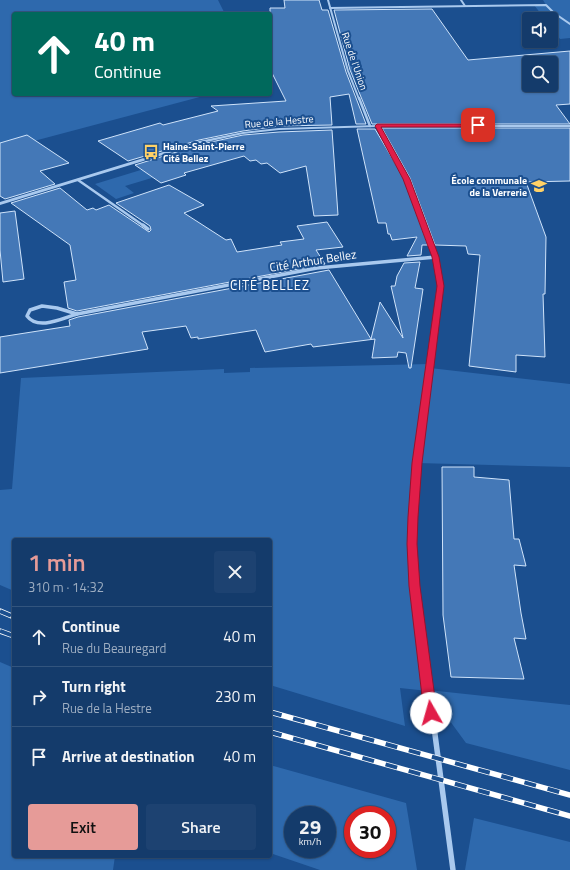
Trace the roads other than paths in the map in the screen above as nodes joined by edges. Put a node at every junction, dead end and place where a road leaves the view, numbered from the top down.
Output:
1 (328, 0) edge
2 (461, 0) edge
3 (465, 6) junction
4 (330, 8) junction
5 (570, 24) edge
6 (370, 126) junction
7 (377, 126) junction
8 (570, 126) edge
9 (78, 180) junction
10 (0, 204) edge
11 (148, 229) dead end
12 (436, 257) junction
13 (77, 314) junction
14 (453, 870) edge

1 - 4 street, Rue de l'Union
2 - 3 street
3 - 4 street
3 - 5 street
4 - 6 street, Rue de l'Union
6 - 7 street, Rue de la Hestre
6 - 9 street, Rue de la Hestre
7 - 8 street, Rue de la Hestre
7 - 12 street
9 - 10 street, Rue de la Hestre
9 - 11 street
12 - 13 street, Cité Arthur Bellez
12 - 14 street
13 - 13 street, Cité Arthur Bellez

